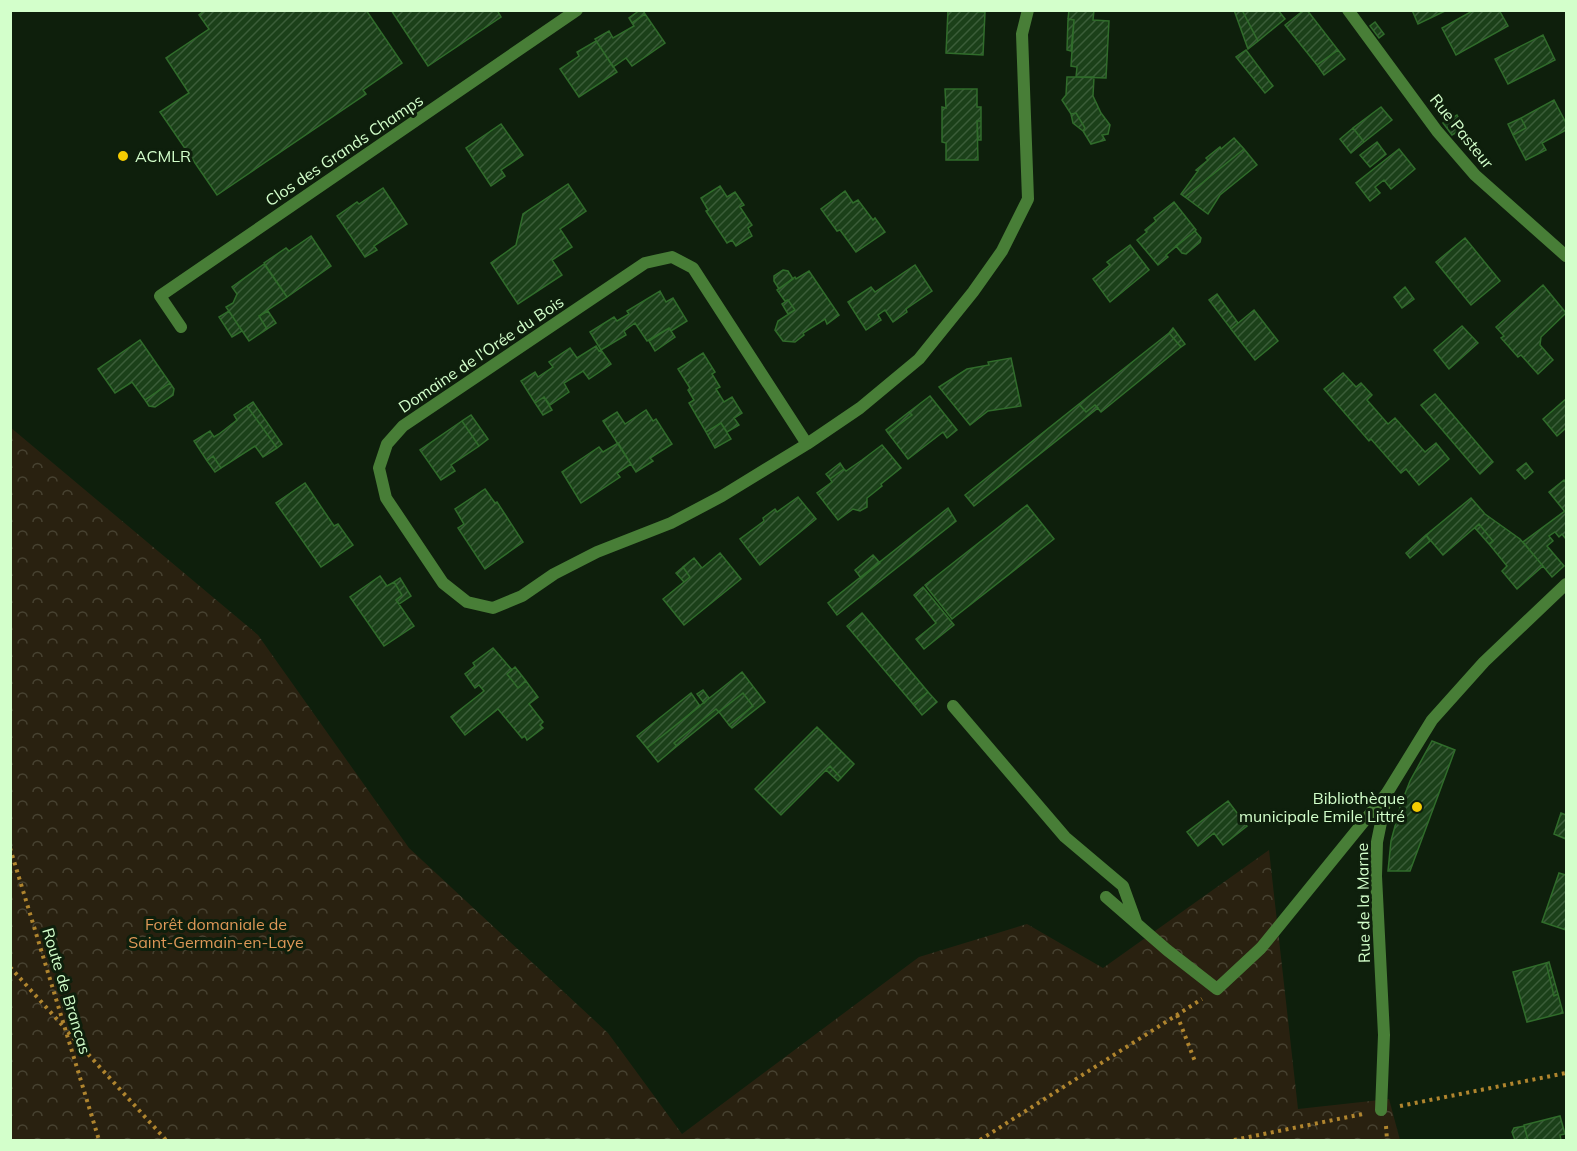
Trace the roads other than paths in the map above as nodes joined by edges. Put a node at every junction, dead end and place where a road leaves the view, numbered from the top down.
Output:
1 (577, 10) edge
2 (1028, 10) edge
3 (1348, 10) edge
4 (1566, 256) edge
5 (181, 327) dead end
6 (807, 444) junction
7 (1566, 584) edge
8 (953, 706) dead end
9 (1387, 793) junction
10 (1106, 897) dead end
11 (1136, 923) junction
12 (1381, 1110) road end

1 - 5 street, Clos des Grands Champs
2 - 6 street, Domaine de l'Orée du Bois
3 - 4 street, Rue Pasteur
6 - 6 street, Domaine de l'Orée du Bois
7 - 9 street, Rue de la Marne
8 - 11 street
9 - 11 street
9 - 12 street, Rue de la Marne
10 - 11 street

